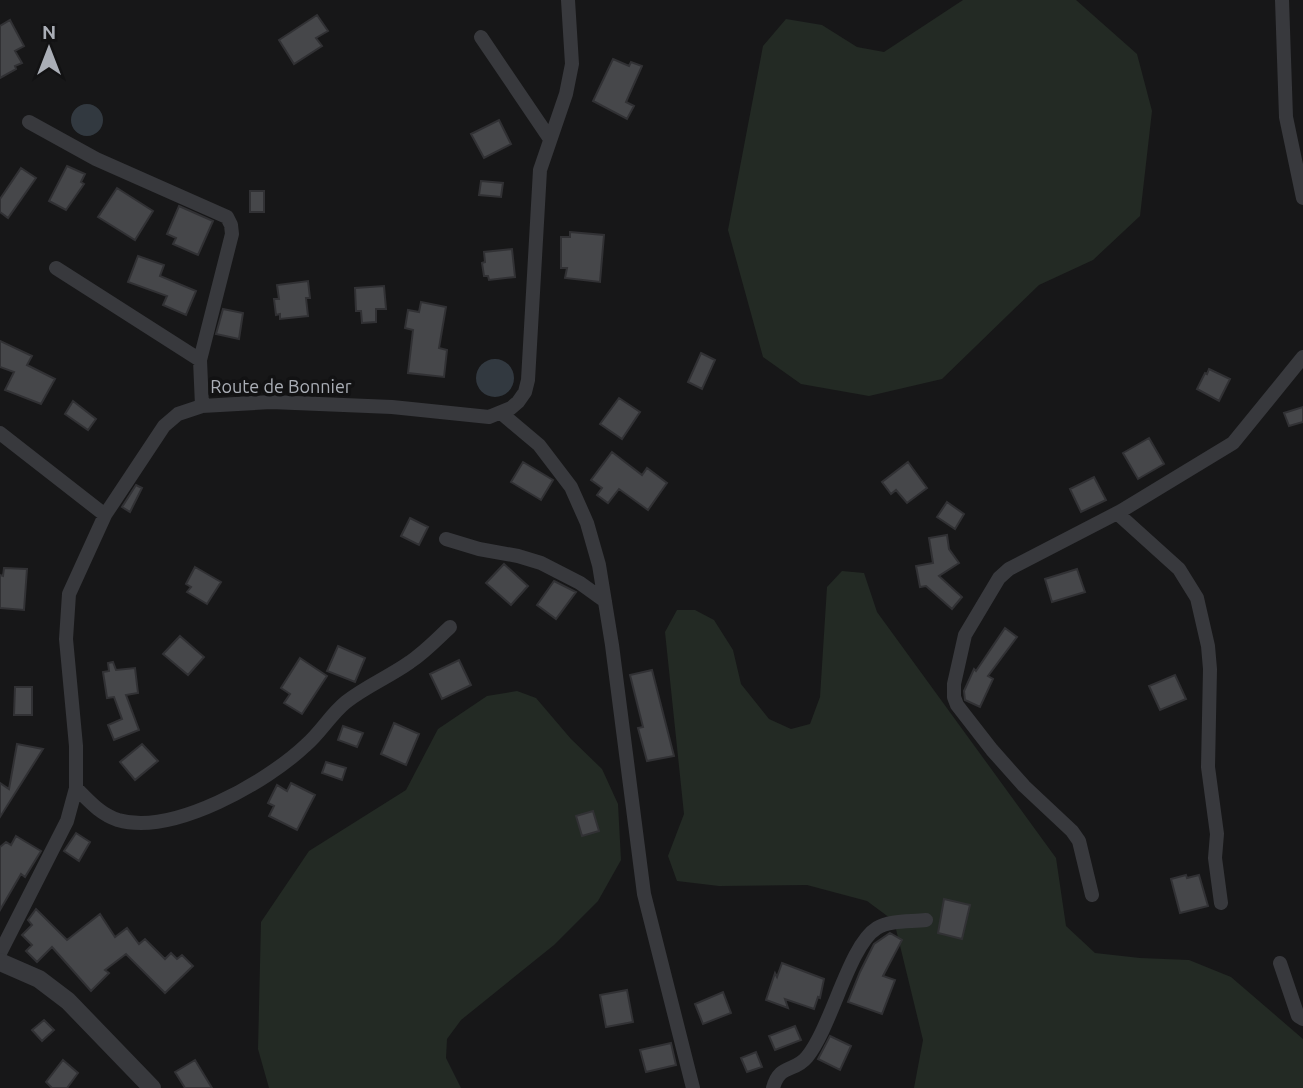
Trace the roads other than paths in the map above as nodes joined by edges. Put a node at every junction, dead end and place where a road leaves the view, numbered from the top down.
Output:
1 (568, 0) edge
2 (1283, 0) edge
3 (481, 37) dead end
4 (29, 122) dead end
5 (550, 139) junction
6 (1303, 198) edge
7 (56, 268) dead end
8 (1303, 357) edge
9 (200, 360) junction
10 (202, 406) junction
11 (501, 413) junction
12 (0, 433) edge
13 (1117, 513) junction
14 (105, 515) junction
15 (446, 539) dead end
16 (605, 601) junction
17 (450, 627) dead end
18 (76, 788) junction
19 (1092, 895) dead end
20 (1221, 903) dead end
21 (926, 920) dead end
22 (0, 953) edge
23 (0, 962) edge
24 (1280, 963) dead end
25 (1303, 1019) edge
26 (152, 1088) edge
27 (693, 1088) edge
28 (773, 1088) edge

1 - 5 street
2 - 6 street
3 - 5 street
4 - 9 street
5 - 11 street
7 - 9 street
8 - 13 street
9 - 10 street
10 - 11 street, Route de Bonnier
10 - 14 street, Route de Bonnier
11 - 16 street
12 - 14 street
13 - 19 street
13 - 20 street
14 - 18 street, Route de Bonnier
15 - 16 street
16 - 27 street
17 - 18 street
18 - 22 street, Route de Bonnier
21 - 28 street
23 - 26 street
24 - 25 street

